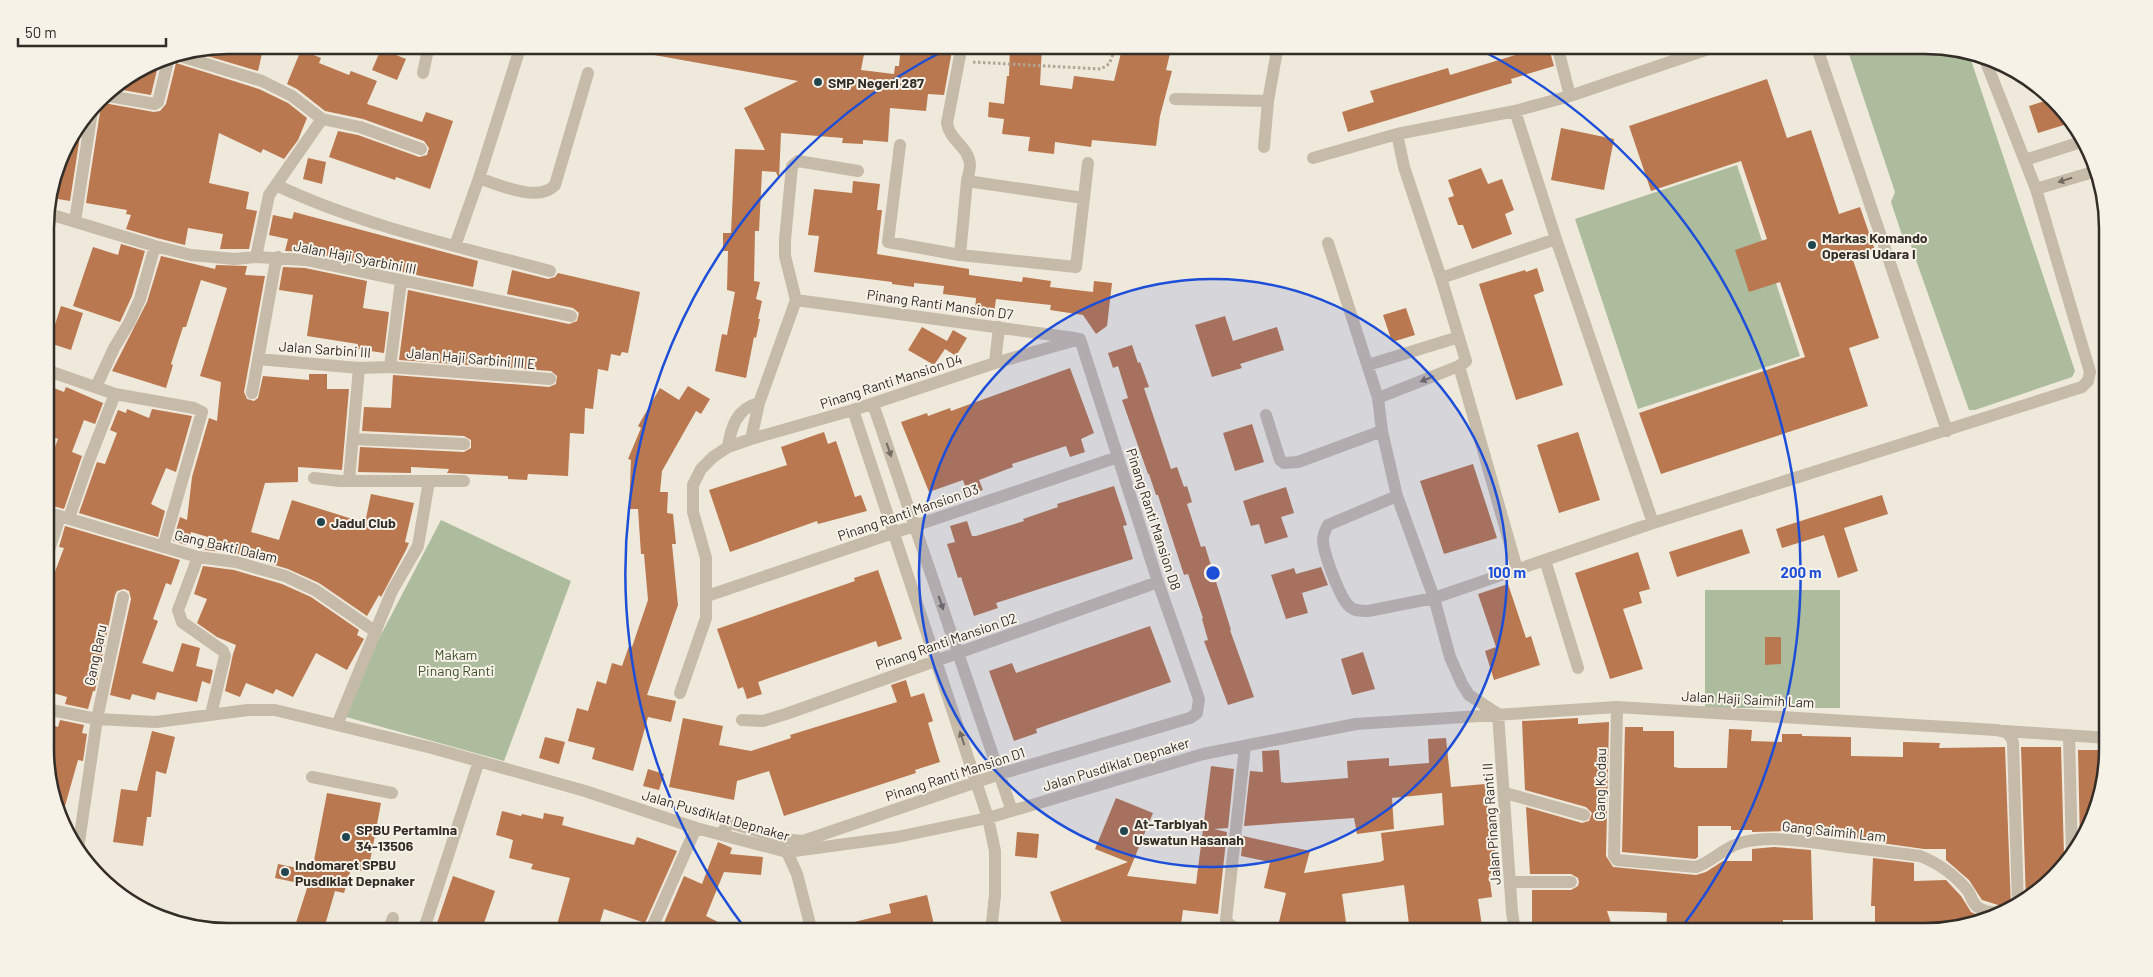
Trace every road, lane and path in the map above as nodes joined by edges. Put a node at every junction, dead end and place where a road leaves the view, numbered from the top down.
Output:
1 (428, 54) edge
2 (518, 54) edge
3 (961, 54) edge
4 (1113, 54) edge
5 (1276, 54) edge
6 (1559, 54) edge
7 (1694, 54) edge
8 (1819, 54) edge
9 (188, 59) edge
10 (960, 61) junction
11 (167, 65) edge
12 (1987, 66) edge
13 (423, 73) dead end
14 (588, 73) dead end
15 (1570, 96) junction
16 (114, 97) edge
17 (1174, 99) dead end
18 (1268, 101) junction
19 (1515, 111) junction
20 (322, 119) junction
21 (90, 122) edge
22 (1397, 134) junction
23 (2077, 143) edge
24 (900, 144) dead end
25 (1264, 147) dead end
26 (421, 149) dead end
27 (1313, 158) dead end
28 (2025, 160) junction
29 (1088, 163) dead end
30 (858, 171) dead end
31 (2090, 173) edge
32 (479, 178) junction
33 (967, 181) junction
34 (276, 185) junction
35 (2036, 189) junction
36 (1084, 198) junction
37 (54, 215) edge
38 (75, 221) junction
39 (1556, 239) junction
40 (1328, 243) dead end
41 (155, 246) junction
42 (455, 246) junction
43 (960, 255) junction
44 (256, 257) junction
45 (278, 257) junction
46 (550, 271) dead end
47 (1441, 278) junction
48 (401, 281) junction
49 (796, 300) junction
50 (570, 316) dead end
51 (999, 327) junction
52 (1459, 337) junction
53 (1080, 339) junction
54 (258, 359) junction
55 (995, 363) junction
56 (1368, 365) junction
57 (390, 366) junction
58 (1460, 366) junction
59 (359, 368) junction
60 (54, 373) edge
61 (550, 379) dead end
62 (96, 387) junction
63 (252, 393) dead end
64 (115, 394) junction
65 (1378, 398) junction
66 (759, 403) junction
67 (873, 404) junction
68 (853, 410) junction
69 (1266, 415) dead end
70 (1382, 431) junction
71 (1947, 431) junction
72 (353, 439) junction
73 (751, 439) junction
74 (464, 444) dead end
75 (728, 447) junction
76 (1118, 457) junction
77 (314, 478) dead end
78 (349, 480) junction
79 (429, 481) junction
80 (464, 481) dead end
81 (1397, 496) junction
82 (54, 515) edge
83 (64, 518) junction
84 (1653, 522) junction
85 (915, 526) junction
86 (894, 533) junction
87 (54, 541) edge
88 (163, 547) junction
89 (198, 557) junction
90 (1545, 560) junction
91 (1517, 569) junction
92 (1158, 582) junction
93 (707, 596) junction
94 (123, 597) dead end
95 (1434, 598) junction
96 (376, 632) junction
97 (958, 652) junction
98 (936, 660) junction
99 (1578, 668) dead end
100 (680, 693) dead end
101 (1617, 706) junction
102 (1199, 708) joint
103 (54, 711) edge
104 (211, 714) junction
105 (1498, 714) junction
106 (97, 719) junction
107 (742, 720) dead end
108 (337, 725) junction
109 (2000, 730) junction
110 (2069, 736) junction
111 (2099, 738) edge
112 (1245, 746) junction
113 (480, 761) junction
114 (1000, 774) junction
115 (312, 777) dead end
116 (976, 782) junction
117 (392, 793) dead end
118 (1505, 793) junction
119 (1012, 810) junction
120 (1584, 815) dead end
121 (988, 818) junction
122 (696, 828) junction
123 (721, 834) junction
124 (79, 839) edge
125 (2072, 842) edge
126 (809, 850) junction
127 (787, 852) junction
128 (1617, 860) joint
129 (797, 874) junction
130 (1510, 882) junction
131 (1571, 882) dead end
132 (2020, 895) edge
133 (1989, 911) edge
134 (393, 918) dead end
135 (391, 923) edge
136 (426, 923) edge
137 (654, 923) edge
138 (810, 923) edge
139 (992, 923) edge
140 (1229, 923) edge
141 (1514, 923) edge

1 - 13 street
2 - 32 street
3 - 10 street
4 - 10 path
5 - 18 street
6 - 15 street
7 - 15 street
8 - 71 street
9 - 20 street
10 - 33 street
11 - 16 street
12 - 28 street
14 - 32 street
15 - 19 street
17 - 18 street
18 - 25 street
19 - 22 street
19 - 39 street
20 - 26 street
20 - 34 street
21 - 38 street
22 - 27 street
22 - 47 street
23 - 28 street
24 - 43 street
28 - 35 street
29 - 36 street
30 - 49 street
31 -> 35 street
32 - 42 street
33 - 36 street
33 - 43 street
34 - 42 street
34 - 44 street
35 - 71 street
36 - 43 street
37 - 38 street, Jalan Haji Syarbini III
38 - 41 street, Jalan Haji Syarbini III
39 - 47 street
39 - 84 street
40 - 56 street
41 - 44 street, Jalan Haji Syarbini III
41 - 62 street
42 - 46 street
44 - 45 street, Jalan Haji Syarbini III
45 - 48 street, Jalan Haji Syarbini III
45 - 54 street
47 - 52 street
48 - 50 street, Jalan Haji Syarbini III
48 - 57 street
49 - 51 street, Pinang Ranti Mansion D7
49 - 66 street
51 - 53 street, Pinang Ranti Mansion D7
51 - 55 street
52 - 56 street
52 - 58 street
53 - 55 street, Pinang Ranti Mansion D4
53 - 76 street, Pinang Ranti Mansion D8
54 - 59 street, Jalan Sarbini III
54 - 63 street
55 - 67 street, Pinang Ranti Mansion D4
56 - 65 street
57 - 59 street, Jalan Sarbini III
57 - 61 street, Jalan Haji Sarbini III E
58 -> 65 street
58 - 91 street
59 - 72 street
60 - 62 street
62 - 64 street
64 - 83 street
64 - 88 street
65 - 70 street
66 - 73 street
66 - 75 street
67 - 68 street, Pinang Ranti Mansion D4
67 -> 85 street
68 - 73 street, Pinang Ranti Mansion D4
68 - 86 street
69 - 70 street
70 - 81 street
71 - 84 street
72 - 74 street
72 - 78 street
73 - 75 street, Pinang Ranti Mansion D4
75 - 93 street, Pinang Ranti Mansion D4
76 - 85 street, Pinang Ranti Mansion D3
76 - 92 street, Pinang Ranti Mansion D8
77 - 78 street
78 - 79 street
79 - 80 street
79 - 96 street
81 - 95 street
81 - 95 street
82 - 83 street, Gang Bakti Dalam
83 - 87 street
83 - 88 street, Gang Bakti Dalam
84 - 90 street
85 - 86 street, Pinang Ranti Mansion D3
85 -> 97 street
86 - 93 street, Pinang Ranti Mansion D3
86 - 98 street
88 - 89 street, Gang Bakti Dalam
89 - 96 street, Gang Bakti Dalam
89 - 104 street
90 - 91 street
90 - 99 street
91 - 95 street
92 - 97 street, Pinang Ranti Mansion D2
92 - 102 street, Pinang Ranti Mansion D8
93 - 100 street, Pinang Ranti Mansion D4
94 - 106 street, Gang Baru
95 - 105 street
96 - 108 street
97 - 98 street, Pinang Ranti Mansion D2
97 - 114 street
98 - 107 street, Pinang Ranti Mansion D2
116 -> 98 street
101 - 105 street, Jalan Haji Saimih Lam
101 - 109 street, Jalan Haji Saimih Lam
101 - 128 street, Gang Kodau
102 - 114 street, Pinang Ranti Mansion D1
103 - 106 street, Jalan Pusdiklat Depnaker
104 - 106 street, Jalan Pusdiklat Depnaker
104 - 108 street, Jalan Pusdiklat Depnaker
105 - 112 street, Jalan Pusdiklat Depnaker
105 - 118 street, Jalan Pinang Ranti II
106 - 124 street, Gang Baru
108 - 113 street, Jalan Pusdiklat Depnaker
109 - 110 street, Jalan Haji Saimih Lam
109 - 132 street
110 - 111 street, Jalan Haji Saimih Lam
110 - 125 street
112 - 119 street, Jalan Pusdiklat Depnaker
112 - 140 street
113 - 122 street, Jalan Pusdiklat Depnaker
113 - 136 street
114 - 116 street, Pinang Ranti Mansion D1
114 - 119 street
115 - 117 street
116 - 121 street
116 - 123 street, Pinang Ranti Mansion D1
118 - 120 street
118 - 130 street, Jalan Pinang Ranti II
119 - 121 street, Jalan Pusdiklat Depnaker
121 - 126 street, Jalan Pusdiklat Depnaker
121 - 139 street
122 - 123 street, Jalan Pusdiklat Depnaker
122 - 137 street
123 - 127 street, Jalan Pusdiklat Depnaker
126 - 127 street, Jalan Pusdiklat Depnaker
126 - 129 street
127 - 129 street
128 - 133 street, Gang Saimih Lam
129 - 138 street
130 - 131 street
130 - 141 street, Jalan Pinang Ranti II
134 - 135 street

